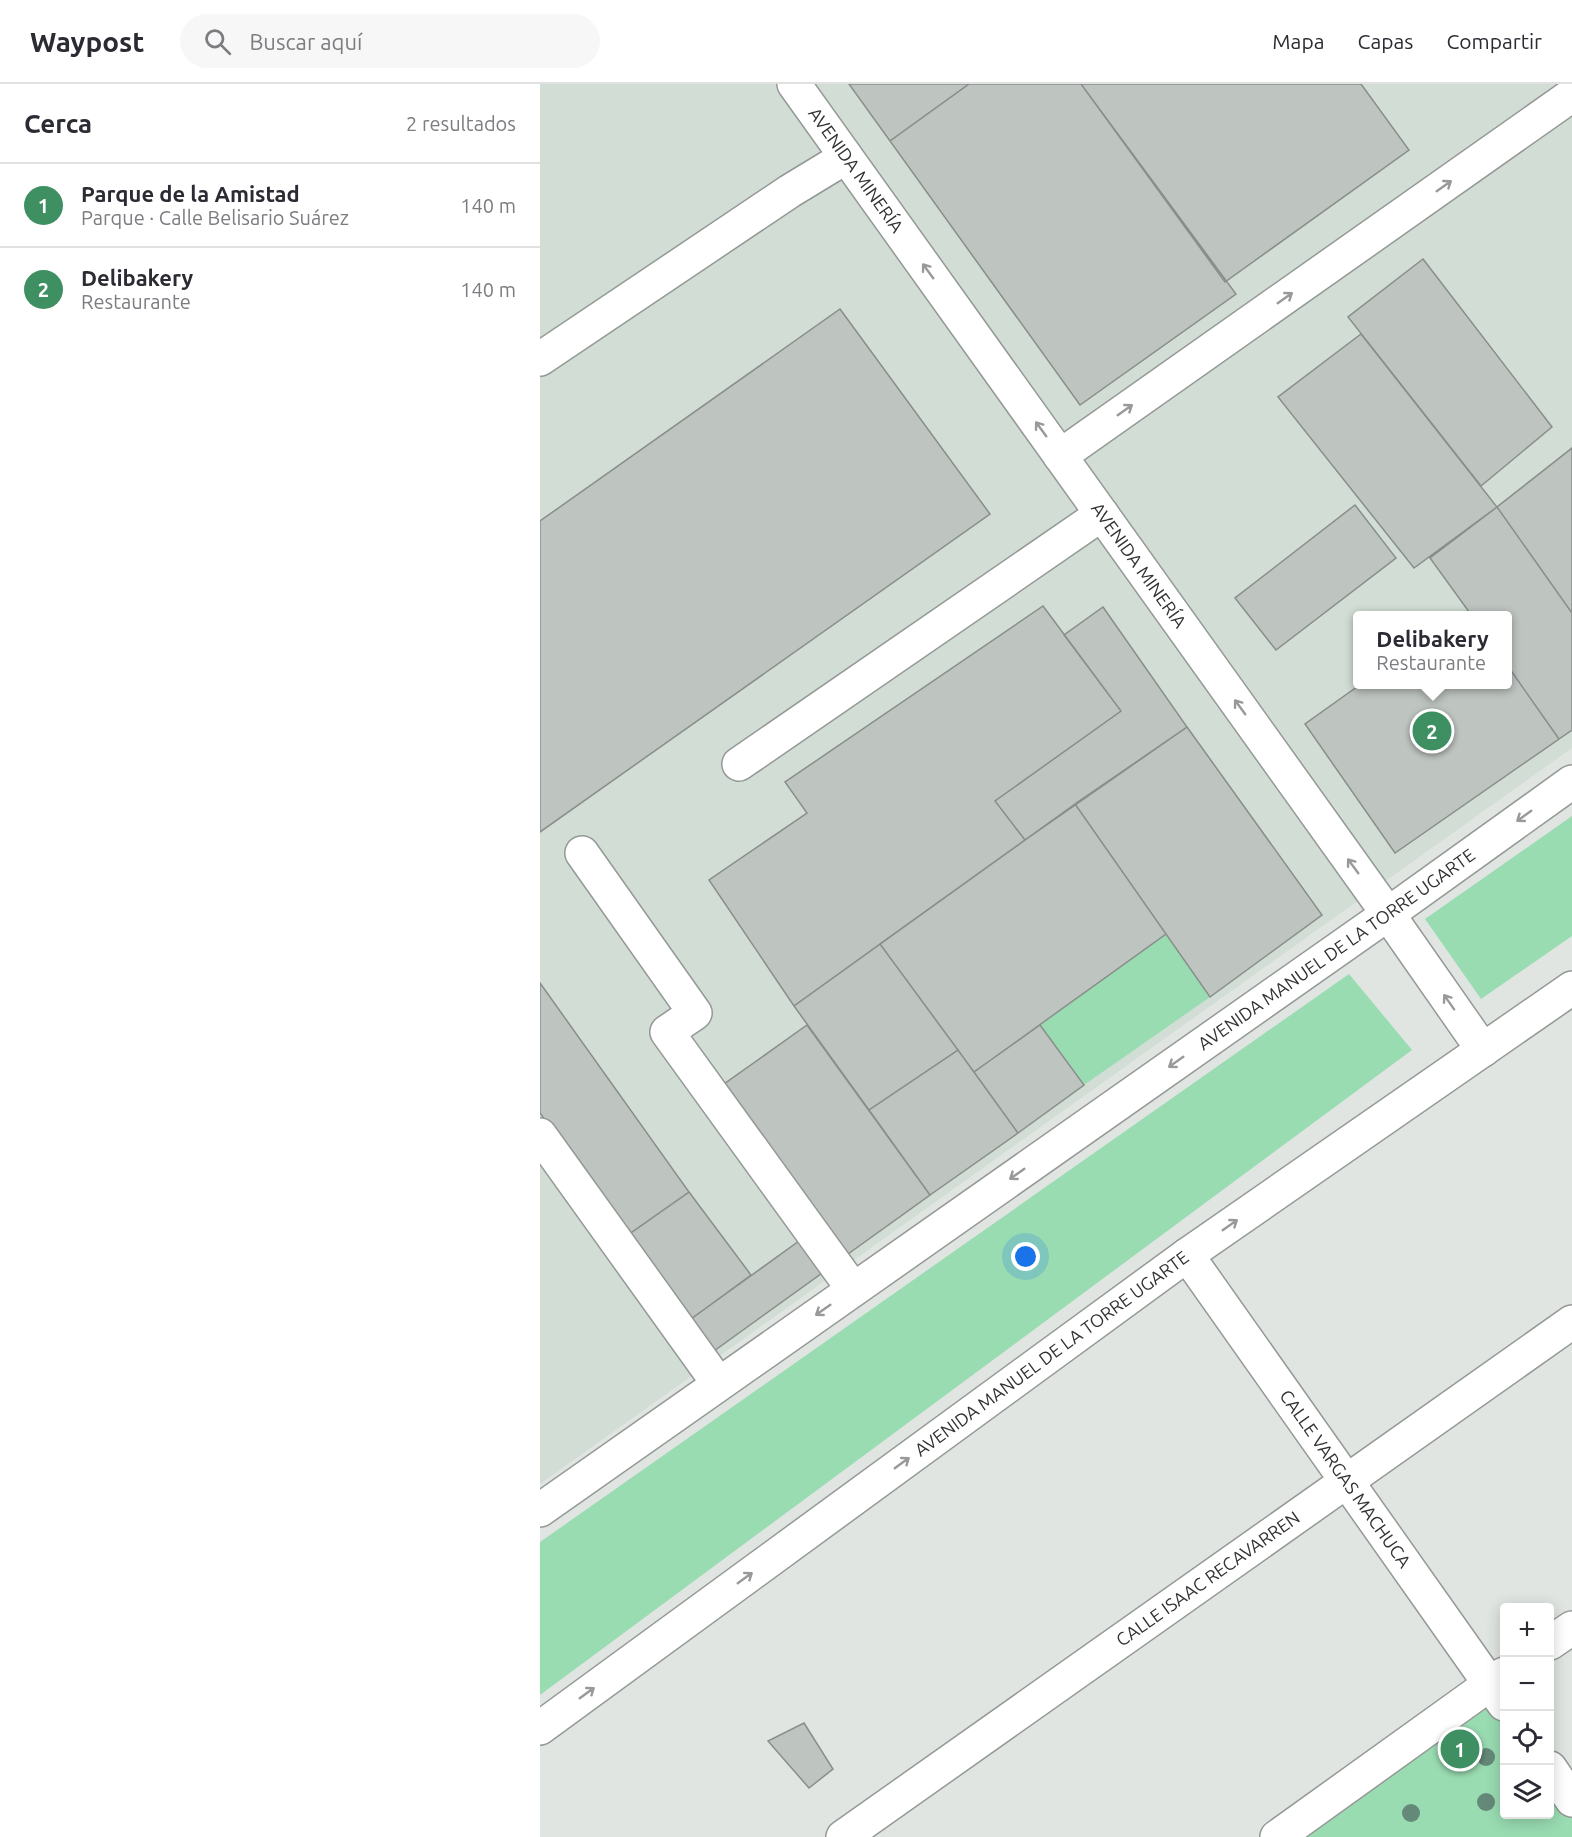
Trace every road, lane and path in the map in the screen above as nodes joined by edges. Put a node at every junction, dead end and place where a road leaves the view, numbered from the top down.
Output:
1 (794, 84) edge
2 (1572, 95) edge
3 (846, 156) junction
4 (540, 359) edge
5 (1060, 456) junction
6 (1102, 514) junction
7 (739, 764) dead end
8 (1572, 782) edge
9 (582, 853) dead end
10 (1388, 914) junction
11 (1572, 988) edge
12 (1482, 1050) junction
13 (540, 1135) edge
14 (1187, 1255) junction
15 (853, 1289) junction
16 (1572, 1322) edge
17 (718, 1383) junction
18 (1347, 1481) junction
19 (540, 1510) edge
20 (1572, 1628) edge
21 (1554, 1640) edge
22 (1500, 1688) edge
23 (540, 1728) edge
24 (1554, 1774) edge
25 (1572, 1800) edge
26 (843, 1837) edge
27 (1277, 1837) edge

1 - 3 street, AVENIDA MINERÍA
5 -> 2 street
3 - 4 street
5 -> 3 street, AVENIDA MINERÍA
5 - 6 street, AVENIDA MINERÍA
6 - 7 street
10 -> 6 street, AVENIDA MINERÍA
8 -> 10 street, AVENIDA MANUEL DE LA TORRE UGARTE
9 - 15 street
12 -> 10 street, AVENIDA MINERÍA
10 -> 15 street, AVENIDA MANUEL DE LA TORRE UGARTE
11 - 12 street, AVENIDA MANUEL DE LA TORRE UGARTE
14 -> 12 street, AVENIDA MANUEL DE LA TORRE UGARTE
13 - 17 street
14 - 18 street, CALLE VARGAS MACHUCA
23 -> 14 street, AVENIDA MANUEL DE LA TORRE UGARTE
15 -> 17 street, AVENIDA MANUEL DE LA TORRE UGARTE
16 - 18 street, CALLE ISAAC RECAVARREN
17 - 19 street, AVENIDA MANUEL DE LA TORRE UGARTE
18 - 22 street, CALLE VARGAS MACHUCA
18 - 26 street, CALLE ISAAC RECAVARREN
20 - 21 street
22 - 27 street
24 - 25 street

